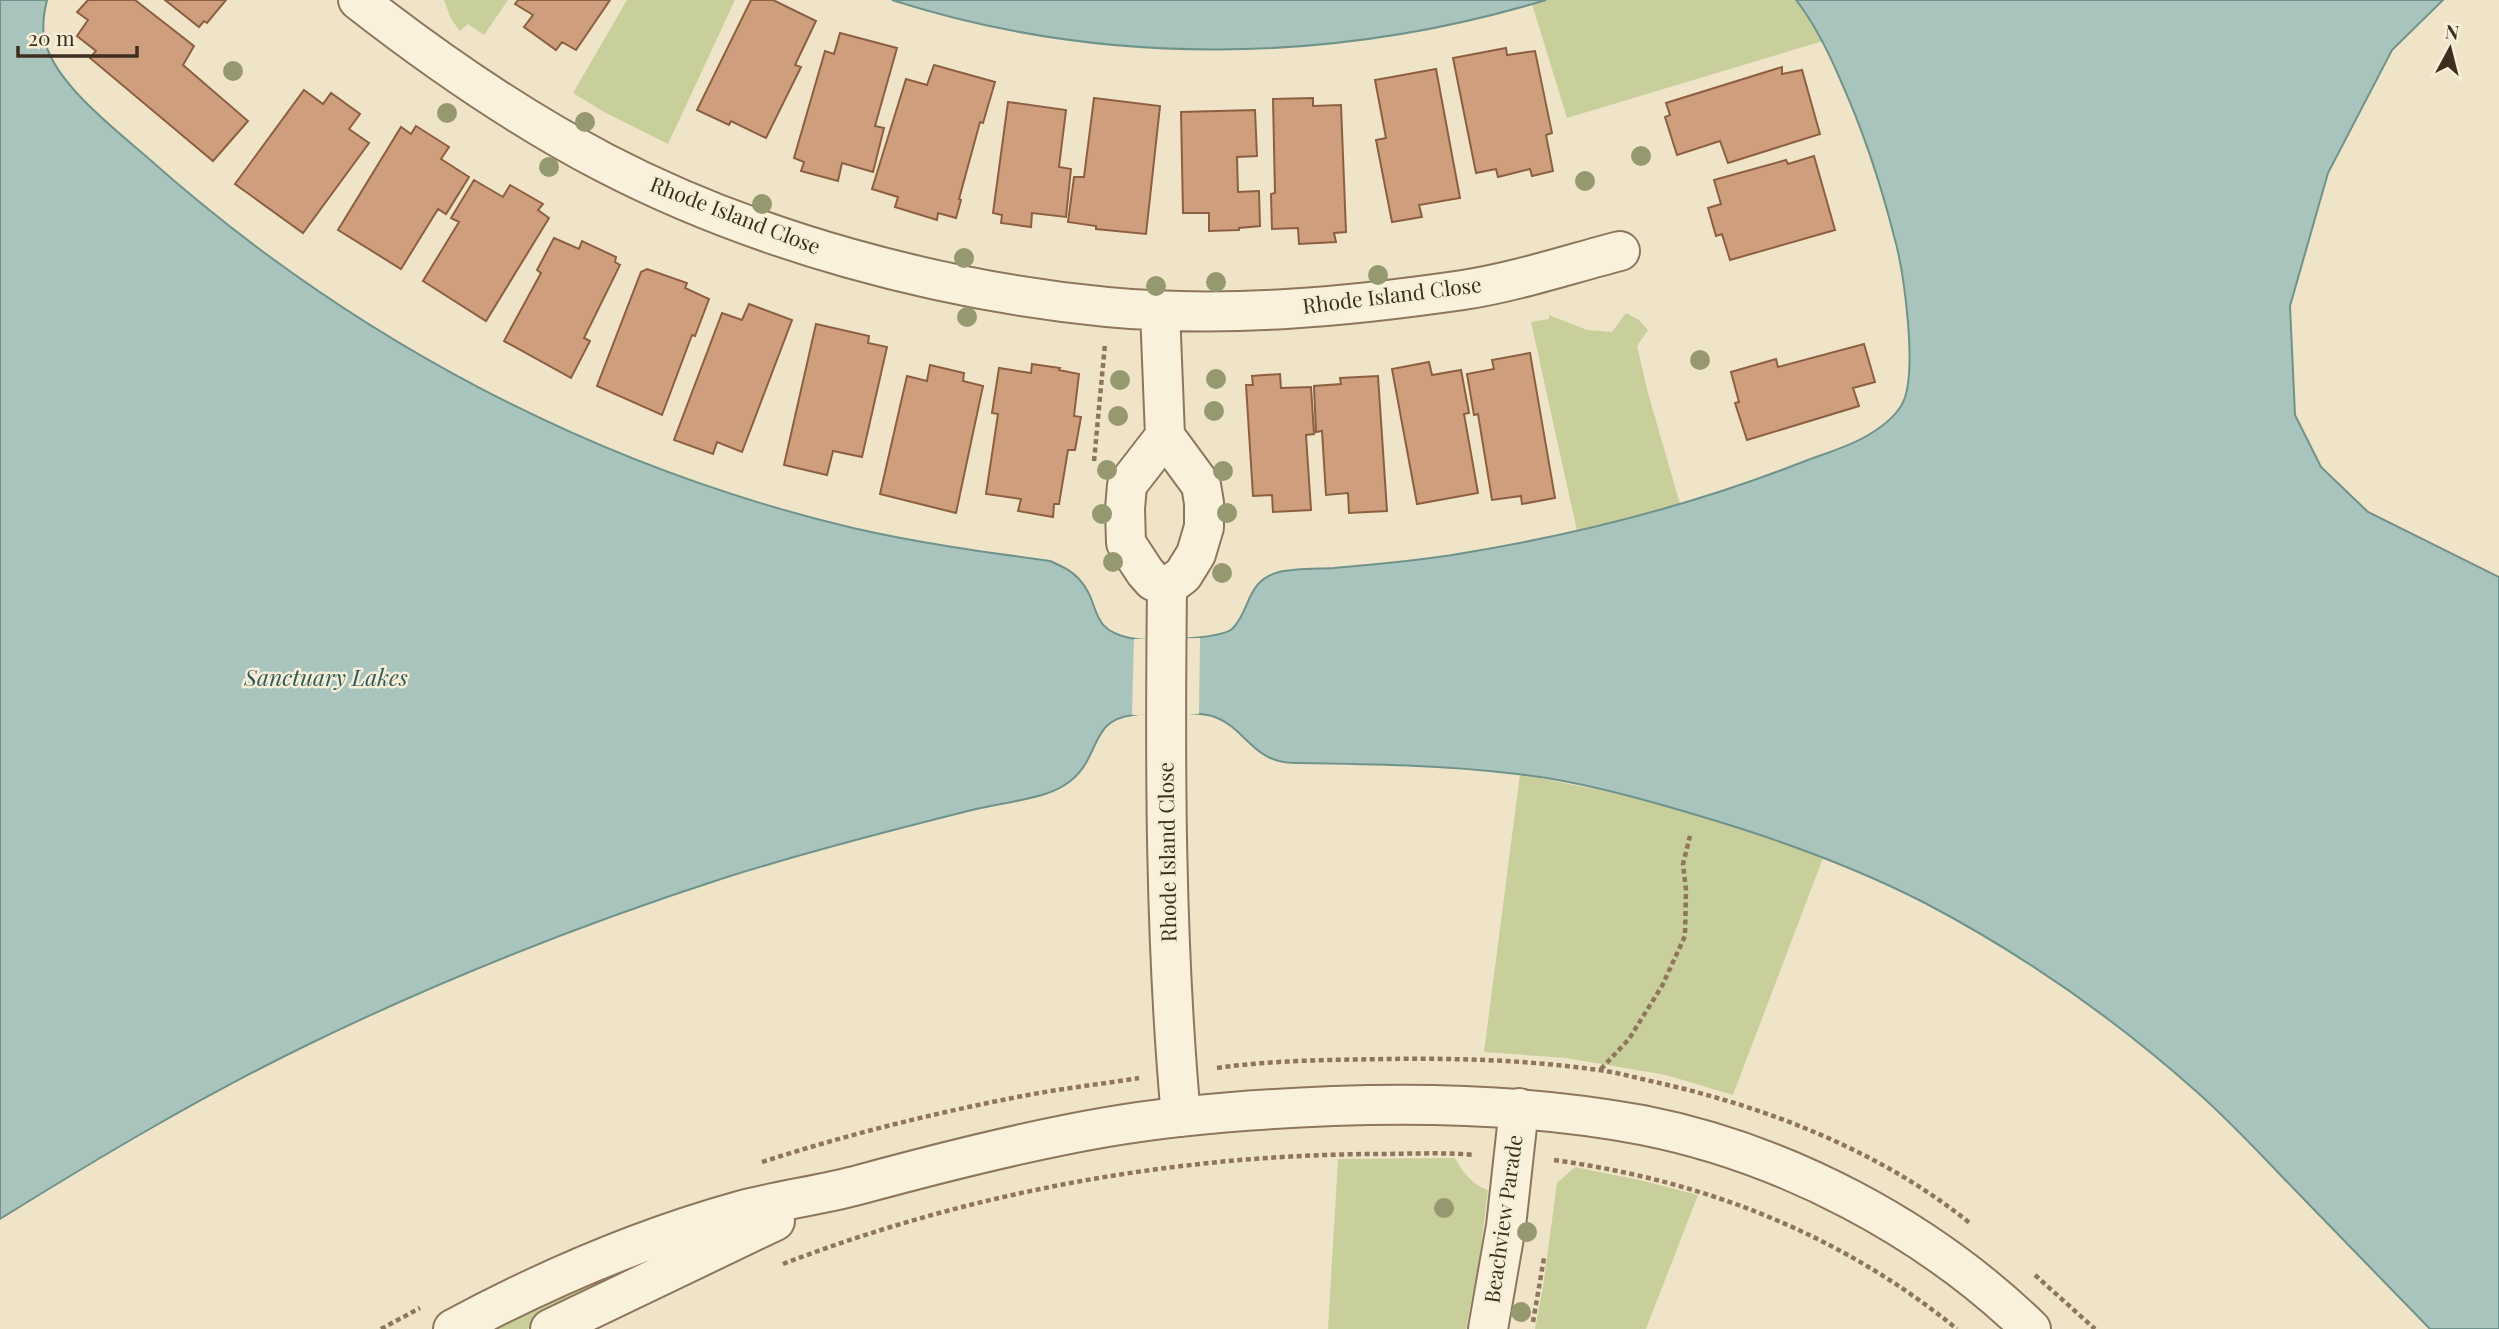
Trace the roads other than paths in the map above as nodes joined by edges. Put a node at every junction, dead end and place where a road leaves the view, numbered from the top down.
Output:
1 (358, 0) edge
2 (1620, 251) dead end
3 (1160, 310) junction
4 (1165, 436) junction
5 (1167, 587) junction
6 (1519, 1108) junction
7 (1181, 1117) junction
8 (840, 1190) junction
9 (453, 1329) edge
10 (550, 1329) edge
11 (1488, 1329) edge
12 (2031, 1329) edge

1 - 3 street, Rhode Island Close
2 - 3 street, Rhode Island Close
3 - 4 street
4 - 5 street
4 - 5 street
5 - 7 street, Rhode Island Close
6 - 7 street
6 - 11 street, Beachview Parade
6 - 12 street
7 - 8 street
8 - 9 street
8 - 10 street

